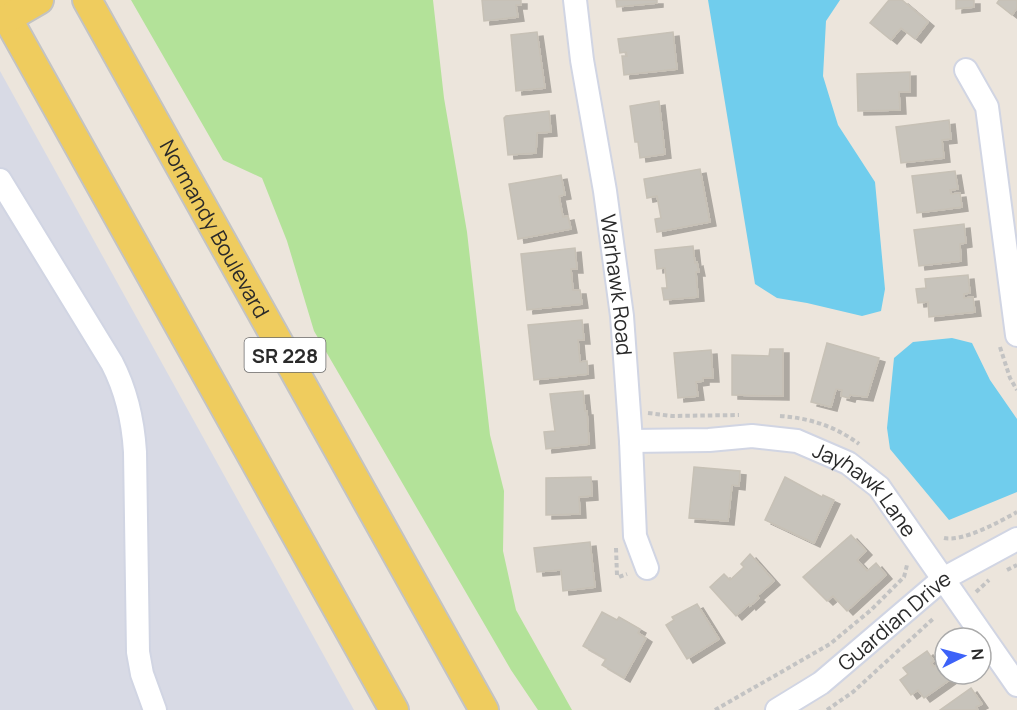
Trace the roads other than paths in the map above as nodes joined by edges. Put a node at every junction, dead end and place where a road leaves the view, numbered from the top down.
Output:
1 (39, 0) edge
2 (87, 0) edge
3 (575, 0) edge
4 (4, 12) edge
5 (966, 70) dead end
6 (0, 180) edge
7 (1017, 335) edge
8 (631, 441) junction
9 (264, 478) junction
10 (1017, 539) edge
11 (646, 566) road end
12 (943, 579) junction
13 (1017, 685) edge
14 (155, 710) edge
15 (372, 710) edge
16 (394, 710) edge
17 (484, 710) edge
18 (777, 710) edge

1 - 4 main road
2 - 17 main road, Normandy Boulevard / SR 228
3 - 8 street, Warhawk Road
4 - 9 main road
5 - 7 street
6 - 14 street
8 - 11 street, Warhawk Road
8 - 12 street, Jayhawk Lane
9 - 15 main road
9 - 16 main road
10 - 12 street, Guardian Drive
12 - 13 street, Jayhawk Lane
12 - 18 street, Guardian Drive

